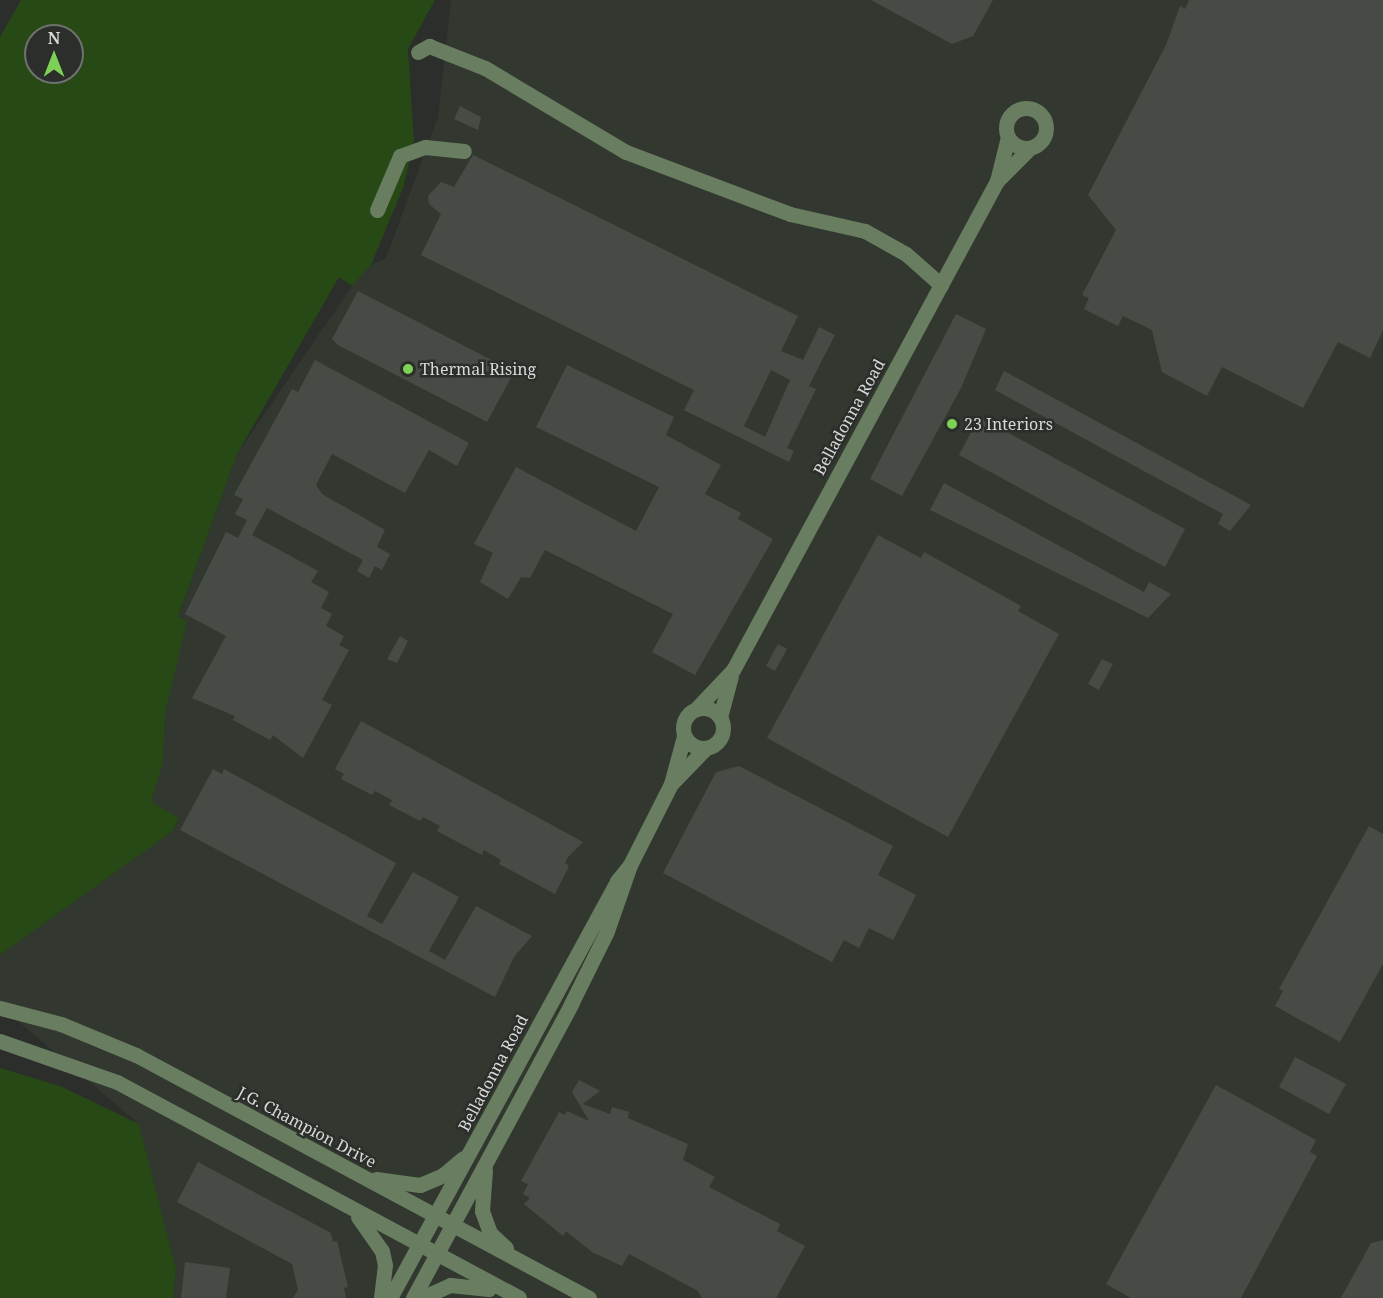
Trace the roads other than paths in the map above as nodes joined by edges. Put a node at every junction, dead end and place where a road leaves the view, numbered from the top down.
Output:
1 (418, 52) dead end
2 (1008, 137) junction
3 (1030, 148) junction
4 (464, 151) dead end
5 (997, 181) junction
6 (376, 210) dead end
7 (941, 285) junction
8 (733, 670) junction
9 (697, 708) junction
10 (720, 717) junction
11 (684, 736) junction
12 (706, 748) junction
13 (671, 784) junction
14 (630, 865) junction
15 (0, 1008) edge
16 (0, 1041) edge
17 (474, 1147) junction
18 (488, 1158) junction
19 (356, 1174) junction
20 (340, 1202) junction
21 (435, 1218) junction
22 (450, 1225) junction
23 (428, 1250) junction
24 (538, 1272) junction
25 (381, 1298) edge
26 (390, 1298) edge
27 (413, 1298) edge
28 (421, 1298) edge
29 (519, 1298) edge
30 (589, 1298) edge

1 - 7 street
2 - 3 street
2 - 3 street, Belladonna Road
2 - 5 street, Belladonna Road
3 - 5 street, Belladonna Road
4 - 6 street
5 - 7 street, Belladonna Road
7 - 8 street, Belladonna Road
8 - 9 street, Belladonna Road
8 - 10 street, Belladonna Road
9 - 10 street
9 - 11 street, Belladonna Road
10 - 12 street, Belladonna Road
11 - 12 street
11 - 13 street, Belladonna Road
12 - 13 street, Belladonna Road
13 - 14 street, Belladonna Road
14 - 17 street, Belladonna Road
14 - 18 street, Belladonna Road
15 - 19 street, J.G. Champion Drive
16 - 20 street
17 - 19 street
17 - 21 street, Belladonna Road
18 - 22 street, Belladonna Road
18 - 24 street
19 - 21 street, J.G. Champion Drive
20 - 23 street
20 - 25 street
21 - 22 street, J.G. Champion Drive
21 - 23 street, Belladonna Road
22 - 23 street, Belladonna Road
22 - 24 street, J.G. Champion Drive
23 - 26 street, Belladonna Road
23 - 27 street, Belladonna Road
23 - 29 street
24 - 30 street, J.G. Champion Drive
28 - 29 street

